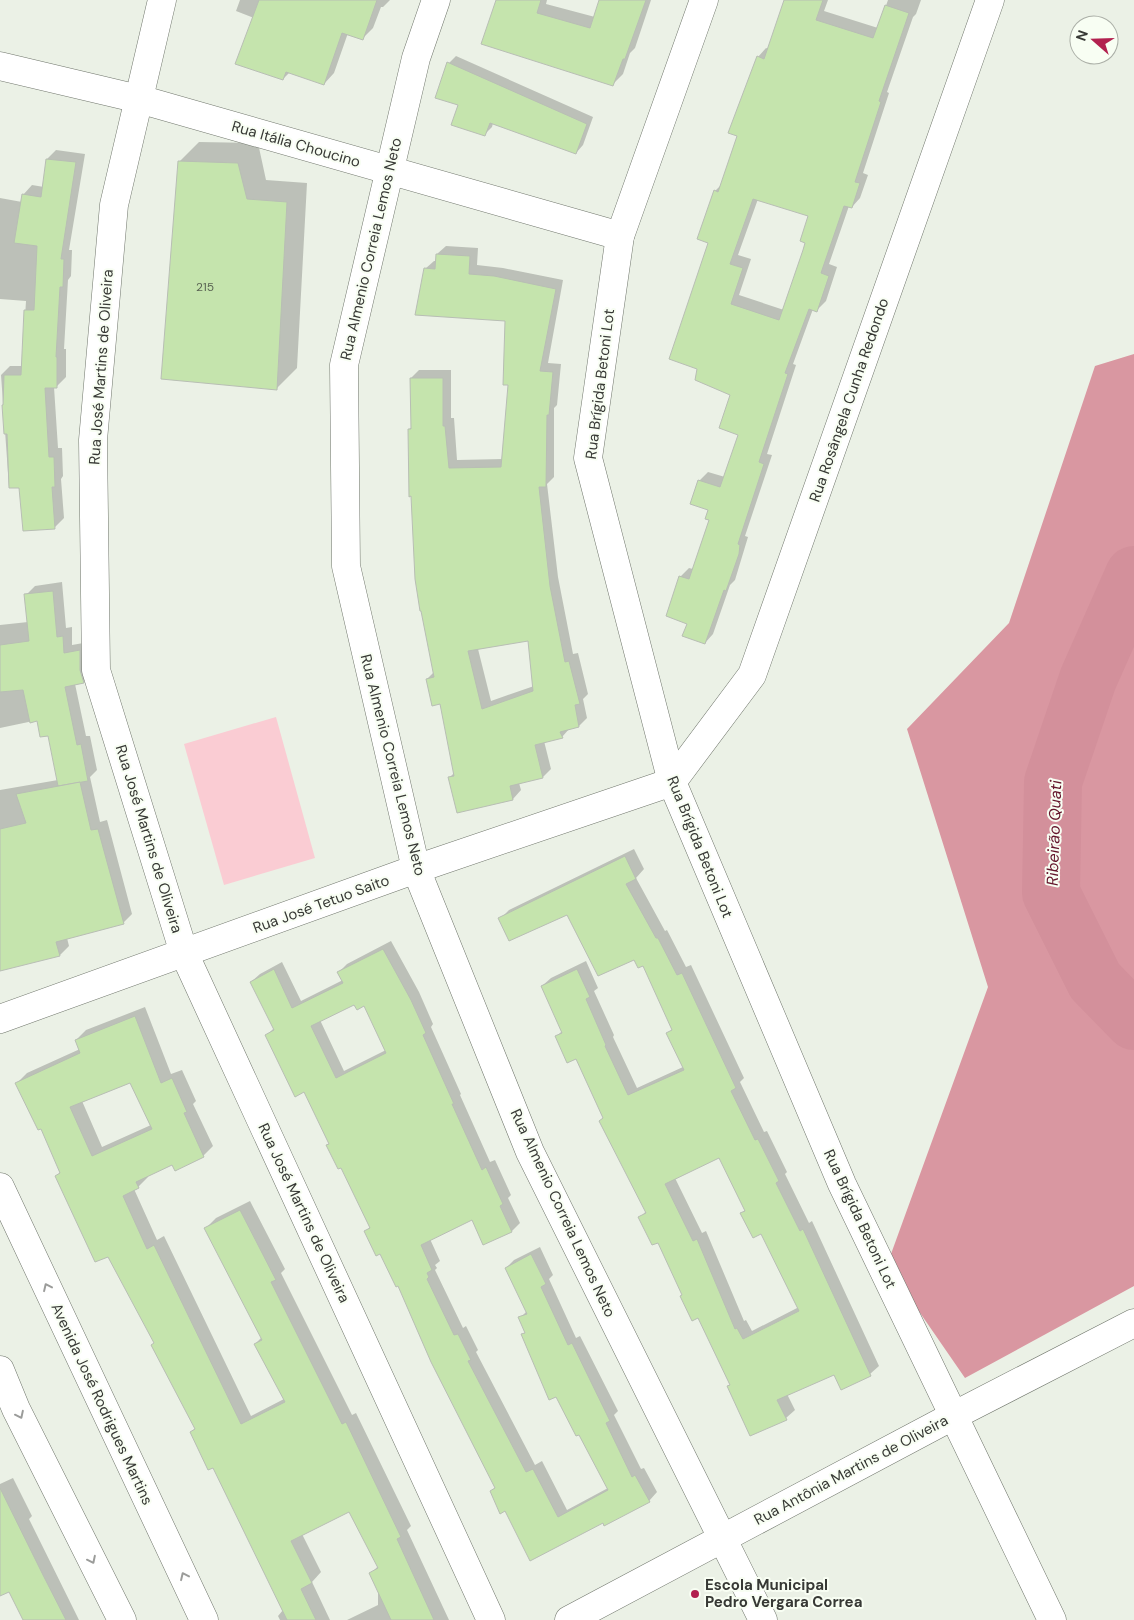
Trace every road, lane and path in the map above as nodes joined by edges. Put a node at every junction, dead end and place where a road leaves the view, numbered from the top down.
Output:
1 (162, 0) edge
2 (436, 0) edge
3 (704, 0) edge
4 (990, 0) edge
5 (0, 66) edge
6 (139, 99) junction
7 (389, 171) junction
8 (620, 236) junction
9 (672, 782) junction
10 (416, 869) junction
11 (184, 953) junction
12 (0, 1019) edge
13 (0, 1187) edge
14 (1134, 1323) edge
15 (0, 1370) edge
16 (953, 1416) junction
17 (722, 1538) junction
18 (122, 1620) edge
19 (204, 1620) edge
20 (491, 1620) edge
21 (569, 1620) edge
22 (763, 1620) edge
23 (1052, 1620) edge

1 - 6 street, Rua José Martins de Oliveira
2 - 7 street, Rua Almenio Correia Lemos Neto
3 - 8 street, Rua Brígida Betoni Lot
4 - 9 street, Rua Rosângela Cunha Redondo
5 - 6 street, Rua Itália Choucino
6 - 7 street, Rua Itália Choucino
6 - 11 street, Rua José Martins de Oliveira
7 - 8 street, Rua Itália Choucino
7 - 10 street, Rua Almenio Correia Lemos Neto
8 - 9 street, Rua Brígida Betoni Lot
9 - 10 street, Rua José Tetuo Saito
9 - 16 street, Rua Brígida Betoni Lot
10 - 11 street, Rua José Tetuo Saito
10 - 17 street, Rua Almenio Correia Lemos Neto
11 - 12 street, Rua José Tetuo Saito
11 - 20 street, Rua José Martins de Oliveira
19 -> 13 street, Avenida José Rodrigues Martins
14 - 16 street, Rua Antônia Martins de Oliveira
15 -> 18 street
16 - 17 street, Rua Antônia Martins de Oliveira
16 - 23 street, Rua Brígida Betoni Lot
17 - 21 street, Rua Antônia Martins de Oliveira
17 - 22 street, Rua Almenio Correia Lemos Neto

